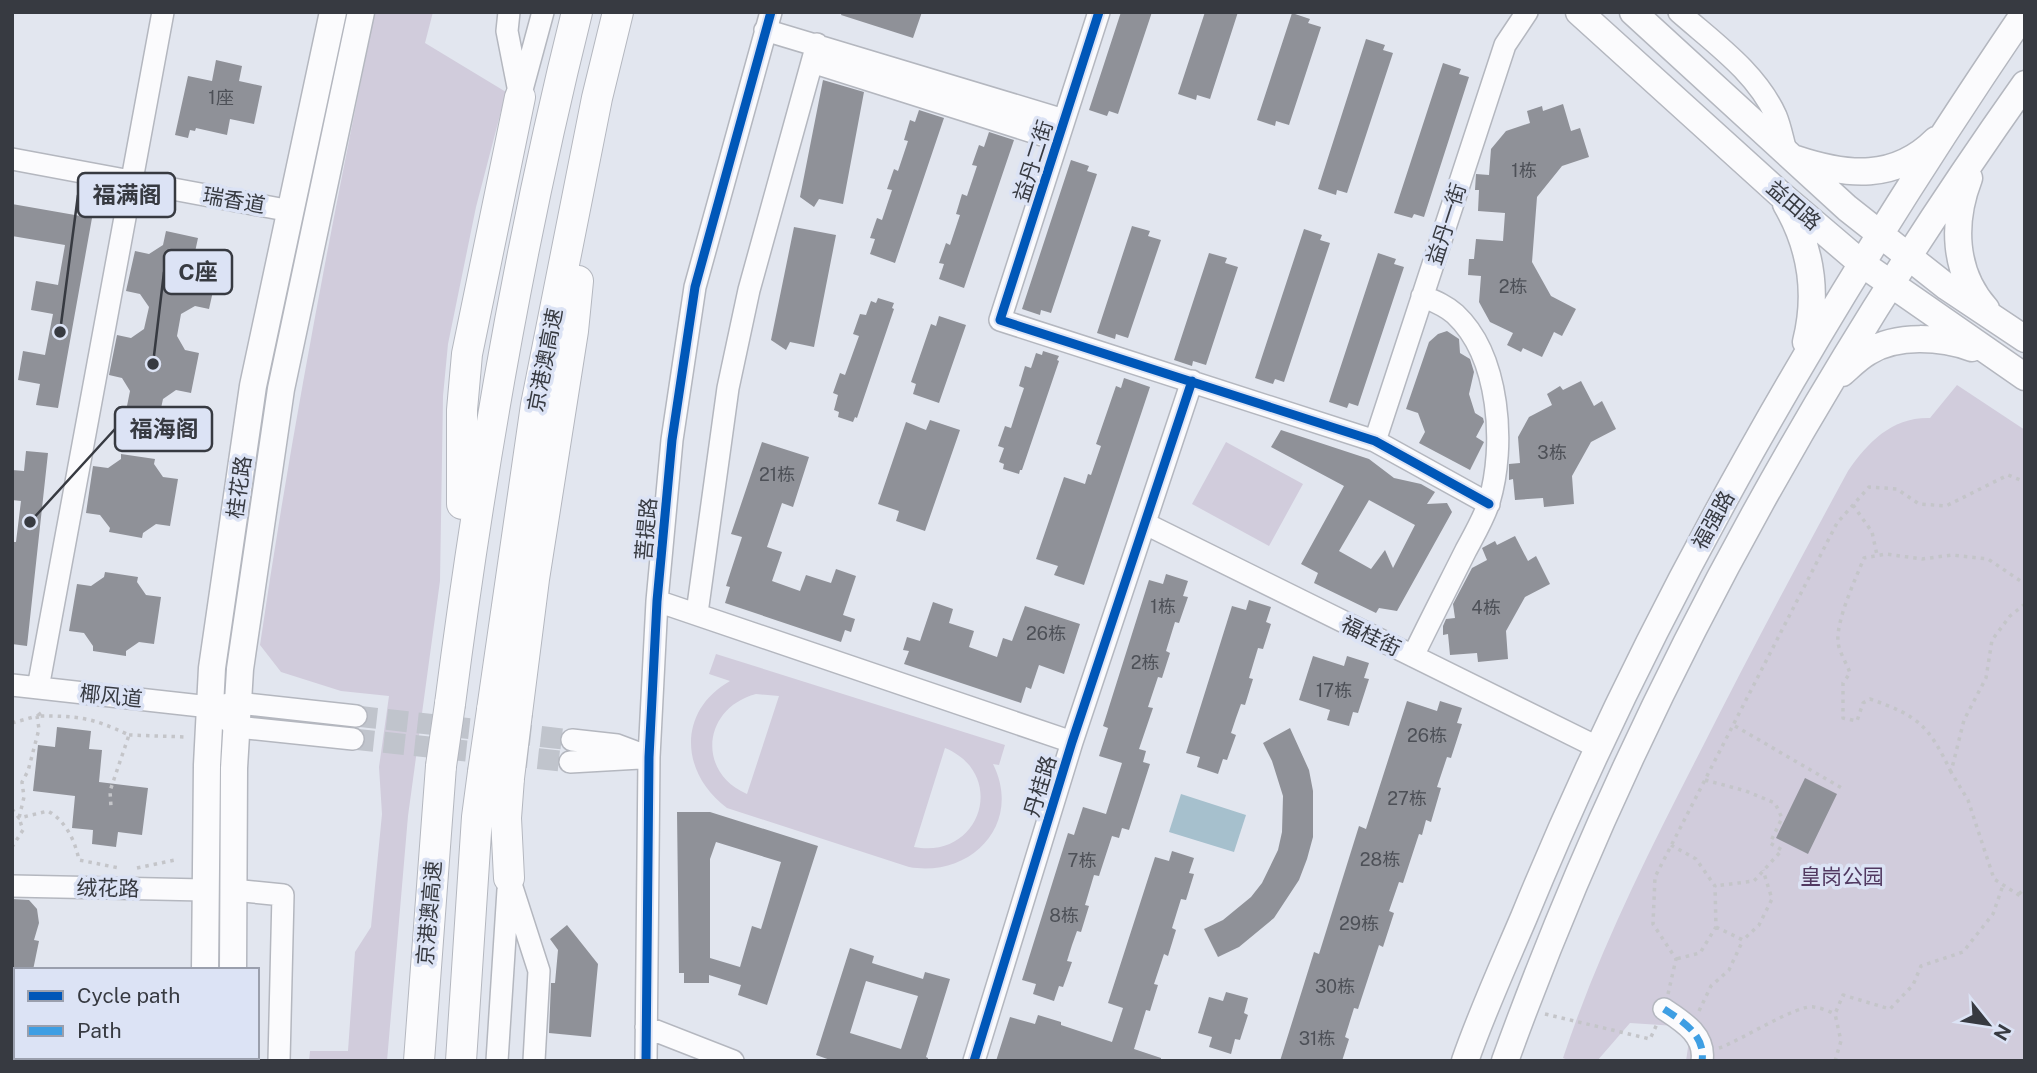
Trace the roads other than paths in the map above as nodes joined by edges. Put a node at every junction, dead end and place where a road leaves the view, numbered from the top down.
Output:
1 (163, 12) edge
2 (334, 12) edge
3 (362, 12) edge
4 (509, 12) edge
5 (543, 12) edge
6 (577, 12) edge
7 (618, 12) edge
8 (1099, 12) edge
9 (1527, 12) edge
10 (1579, 12) edge
11 (1633, 12) edge
12 (1679, 12) edge
13 (2025, 12) edge
14 (768, 21) edge
15 (815, 53) junction
16 (2025, 84) edge
17 (520, 97) junction
18 (1951, 123) junction
19 (1061, 130) junction
20 (1981, 146) junction
21 (1787, 156) junction
22 (12, 159) edge
23 (131, 181) junction
24 (1780, 194) junction
25 (291, 211) junction
26 (1881, 235) junction
27 (1908, 256) junction
28 (1861, 263) junction
29 (1889, 284) junction
30 (1422, 296) junction
31 (1996, 320) junction
32 (2025, 340) edge
33 (1993, 355) junction
34 (1801, 364) junction
35 (2025, 377) edge
36 (1192, 381) junction
37 (1826, 387) junction
38 (1375, 441) junction
39 (1489, 504) junction
40 (1146, 524) junction
41 (657, 601) junction
42 (463, 606) junction
43 (697, 612) junction
44 (1413, 656) junction
45 (12, 685) edge
46 (38, 688) junction
47 (210, 707) junction
48 (237, 715) junction
49 (356, 716) tunnel mouth
50 (353, 739) tunnel mouth
51 (1072, 742) junction
52 (1597, 747) junction
53 (571, 751) tunnel mouth
54 (649, 757) junction
55 (496, 775) junction
56 (509, 878) junction
57 (12, 886) edge
58 (204, 890) junction
59 (233, 890) junction
60 (205, 968) edge
61 (233, 968) edge
62 (1664, 1009) road end
63 (646, 1027) junction
64 (1702, 1057) edge
65 (533, 1059) edge
66 (279, 1061) edge
67 (419, 1061) edge
68 (461, 1061) edge
69 (497, 1061) edge
70 (646, 1061) edge
71 (733, 1061) edge
72 (974, 1061) edge
73 (1465, 1061) edge
74 (1505, 1061) edge

1 - 23 street
2 - 25 main road, 桂花路
3 - 48 main road, 桂花路
4 - 17 street
5 - 17 street
6 - 42 highway, 京港澳高速
7 - 55 highway, bridge
8 - 19 street, 益丹二街
9 - 30 street, 益丹一街
10 - 24 main road, 益田路
11 - 21 main road, 益田路
12 - 21 street
13 - 18 main road, 福强路
14 - 15 street
14 - 41 street, 菩提路
15 - 19 street
15 - 43 street
16 - 20 main road, 福强路
17 - 42 highway
18 - 21 main road
18 - 26 main road, 福强路
19 - 36 street, 益丹二街
20 - 27 main road, 福强路
20 - 31 main road
21 - 26 main road, 益田路
22 - 23 street, 瑞香道
23 - 25 street, 瑞香道
23 - 46 street
24 - 28 main road, 益田路
24 - 34 main road
25 - 47 main road, 桂花路
26 - 27 main road, 益田路
26 - 28 main road, 福强路
27 - 29 main road, 福强路
27 - 31 main road, 益田路
28 - 29 main road, 益田路
28 - 34 main road, 福强路
29 - 33 main road, 益田路
29 - 37 main road, 福强路
30 - 38 street, 益丹一街
30 - 39 street
31 - 32 main road, 益田路
33 - 35 main road, 益田路
33 - 37 main road
34 - 52 main road, 福强路
36 - 38 street
36 - 40 street, 丹桂路
37 - 74 main road, 福强路
38 - 39 street
39 - 44 street
40 - 44 street, 福桂街
40 - 51 street, 丹桂路
41 - 43 street
41 - 54 street, 菩提路
42 - 67 highway, 京港澳高速, bridge
43 - 51 street
44 - 52 street, 福桂街
45 - 46 street, 椰风道
46 - 47 street, 椰风道
47 - 48 street
47 - 58 main road, 桂花路
48 - 49 street
48 - 50 street
48 - 59 main road, 桂花路
51 - 72 street, 丹桂路
52 - 73 main road, 福强路
53 - 54 street
54 - 63 street, 菩提路
55 - 56 highway
55 - 68 highway, 京港澳高速
56 - 65 street
56 - 69 street
57 - 58 street, 绒花路
58 - 60 main road, 桂花路
59 - 61 main road, 桂花路
59 - 66 street
62 - 64 street
63 - 70 street, 菩提路
63 - 71 street

